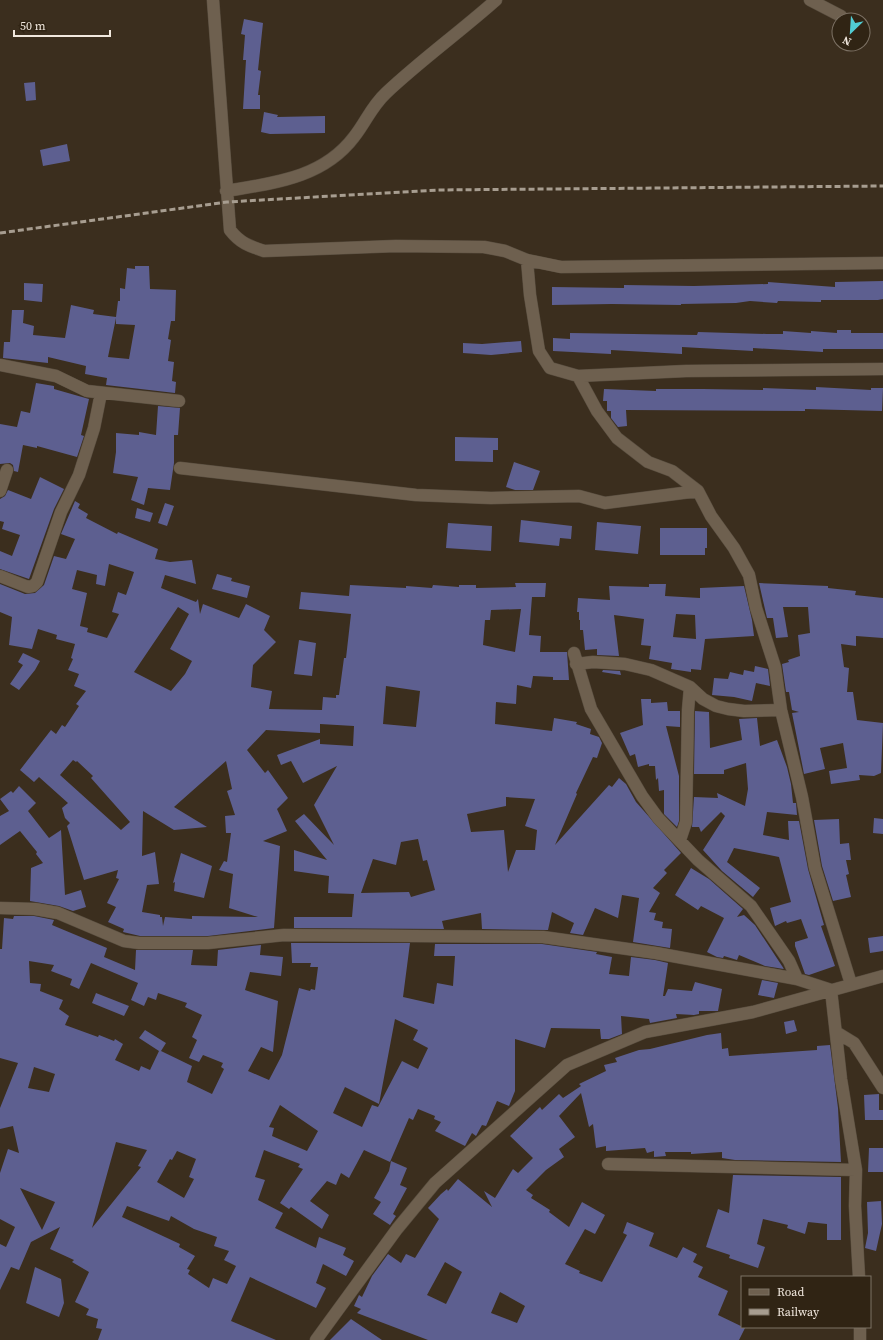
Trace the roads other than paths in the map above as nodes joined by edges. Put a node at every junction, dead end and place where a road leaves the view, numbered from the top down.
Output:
1 (213, 0) edge
2 (496, 0) edge
3 (810, 0) edge
4 (833, 12) edge
5 (226, 191) junction
6 (527, 260) junction
7 (883, 263) edge
8 (0, 365) edge
9 (883, 369) edge
10 (578, 376) junction
11 (101, 393) junction
12 (179, 401) dead end
13 (180, 468) dead end
14 (7, 470) dead end
15 (0, 491) edge
16 (698, 491) junction
17 (0, 576) edge
18 (690, 687) junction
19 (781, 710) junction
20 (680, 840) junction
21 (0, 908) edge
22 (883, 976) edge
23 (797, 979) junction
24 (851, 984) junction
25 (831, 990) junction
26 (836, 1032) junction
27 (881, 1081) edge
28 (608, 1164) dead end
29 (856, 1170) junction
30 (859, 1276) edge
31 (860, 1328) edge
32 (316, 1340) edge
33 (860, 1340) edge

1 - 5 street
2 - 5 street
3 - 4 street
5 - 6 street
6 - 7 street
6 - 10 street
8 - 11 street
9 - 10 street
10 - 16 street
11 - 12 street
11 - 17 street
13 - 16 street
14 - 15 street
16 - 19 street
18 - 19 street
18 - 20 street
18 - 20 street
19 - 24 street
20 - 23 street
21 - 23 street
22 - 24 street
23 - 25 street
24 - 25 street
25 - 26 street
25 - 32 street
26 - 27 street
26 - 29 street
28 - 29 street
29 - 30 street
31 - 33 street

